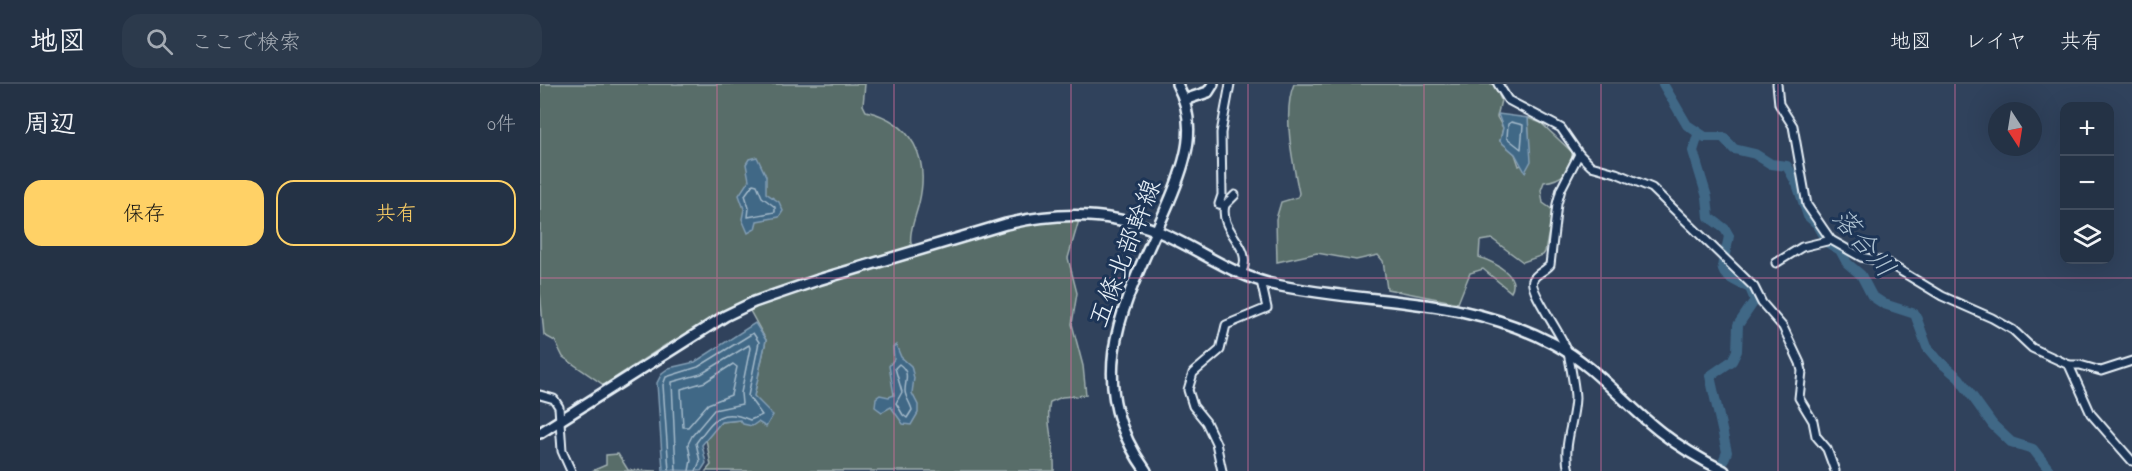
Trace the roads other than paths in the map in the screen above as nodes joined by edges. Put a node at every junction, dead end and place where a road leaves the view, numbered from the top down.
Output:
1 (1177, 84) edge
2 (1213, 84) edge
3 (1230, 84) edge
4 (1498, 84) edge
5 (1777, 84) edge
6 (1184, 100) junction
7 (1579, 154) junction
8 (1235, 195) dead end
9 (1222, 204) junction
10 (1156, 231) junction
11 (1831, 240) junction
12 (1776, 263) dead end
13 (1241, 274) junction
14 (1261, 281) junction
15 (1568, 353) junction
16 (2132, 361) edge
17 (2069, 365) junction
18 (540, 395) edge
19 (558, 422) junction
20 (540, 433) edge
21 (2132, 461) edge
22 (571, 471) edge
23 (1146, 471) edge
24 (1222, 471) edge
25 (1569, 471) edge
26 (1724, 471) edge
27 (1835, 471) edge

1 - 6 street, 五條北部幹線
2 - 6 street
3 - 9 street
4 - 7 street
5 - 11 street
6 - 10 street, 五條北部幹線
7 - 15 street
7 - 27 street
8 - 9 street
9 - 13 street
10 - 13 street
10 - 19 street
10 - 23 street, 五條北部幹線
11 - 12 street
11 - 17 street
13 - 14 street
14 - 15 street
14 - 24 street
15 - 25 street
15 - 26 street
16 - 17 street
17 - 21 street
18 - 19 street
19 - 20 street
19 - 22 street

